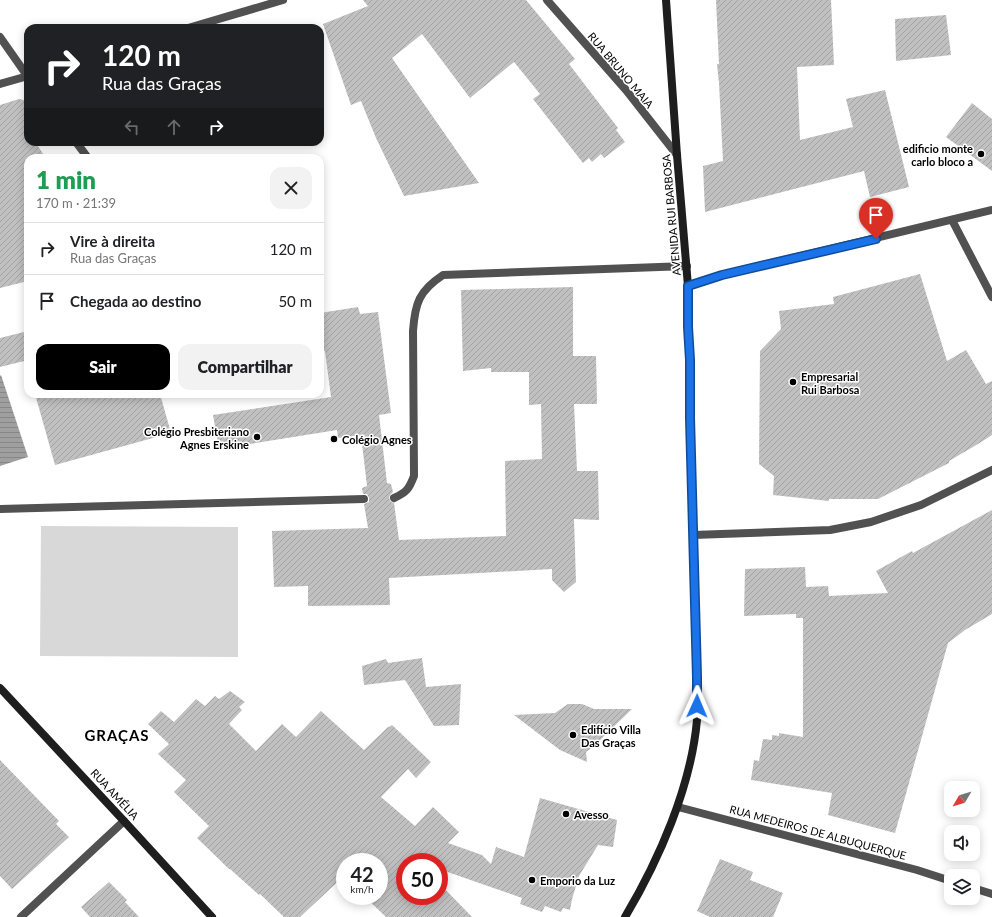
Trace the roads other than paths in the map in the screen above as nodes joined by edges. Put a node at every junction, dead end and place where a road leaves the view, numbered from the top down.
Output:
1 (283, 0) edge
2 (547, 0) edge
3 (666, 0) edge
4 (202, 24) edge
5 (0, 37) edge
6 (24, 70) edge
7 (24, 77) edge
8 (0, 84) edge
9 (677, 155) junction
10 (992, 210) edge
11 (952, 220) junction
12 (687, 266) junction
13 (688, 286) junction
14 (992, 297) edge
15 (992, 470) edge
16 (394, 498) dead end
17 (364, 499) dead end
18 (0, 509) edge
19 (693, 535) junction
20 (0, 688) edge
21 (678, 807) junction
22 (124, 821) junction
23 (944, 879) edge
24 (980, 890) edge
25 (992, 894) edge
26 (21, 917) edge
27 (212, 917) edge
28 (625, 917) edge

1 - 4 street
2 - 9 street, RUA BRUNO MAIA
3 - 9 main road, AVENIDA RUI BARBOSA
5 - 6 street
7 - 8 street
9 - 12 main road, AVENIDA RUI BARBOSA
10 - 11 street
11 - 13 street
11 - 14 street
12 - 13 main road, AVENIDA RUI BARBOSA
12 - 16 street
13 - 19 main road, AVENIDA RUI BARBOSA
15 - 19 street
17 - 18 street
19 - 21 main road, AVENIDA RUI BARBOSA
20 - 22 main road, RUA AMÉLIA
21 - 23 street, RUA MEDEIROS DE ALBUQUERQUE
21 - 28 main road, AVENIDA RUI BARBOSA
22 - 26 street
22 - 27 main road, RUA AMÉLIA
24 - 25 street

